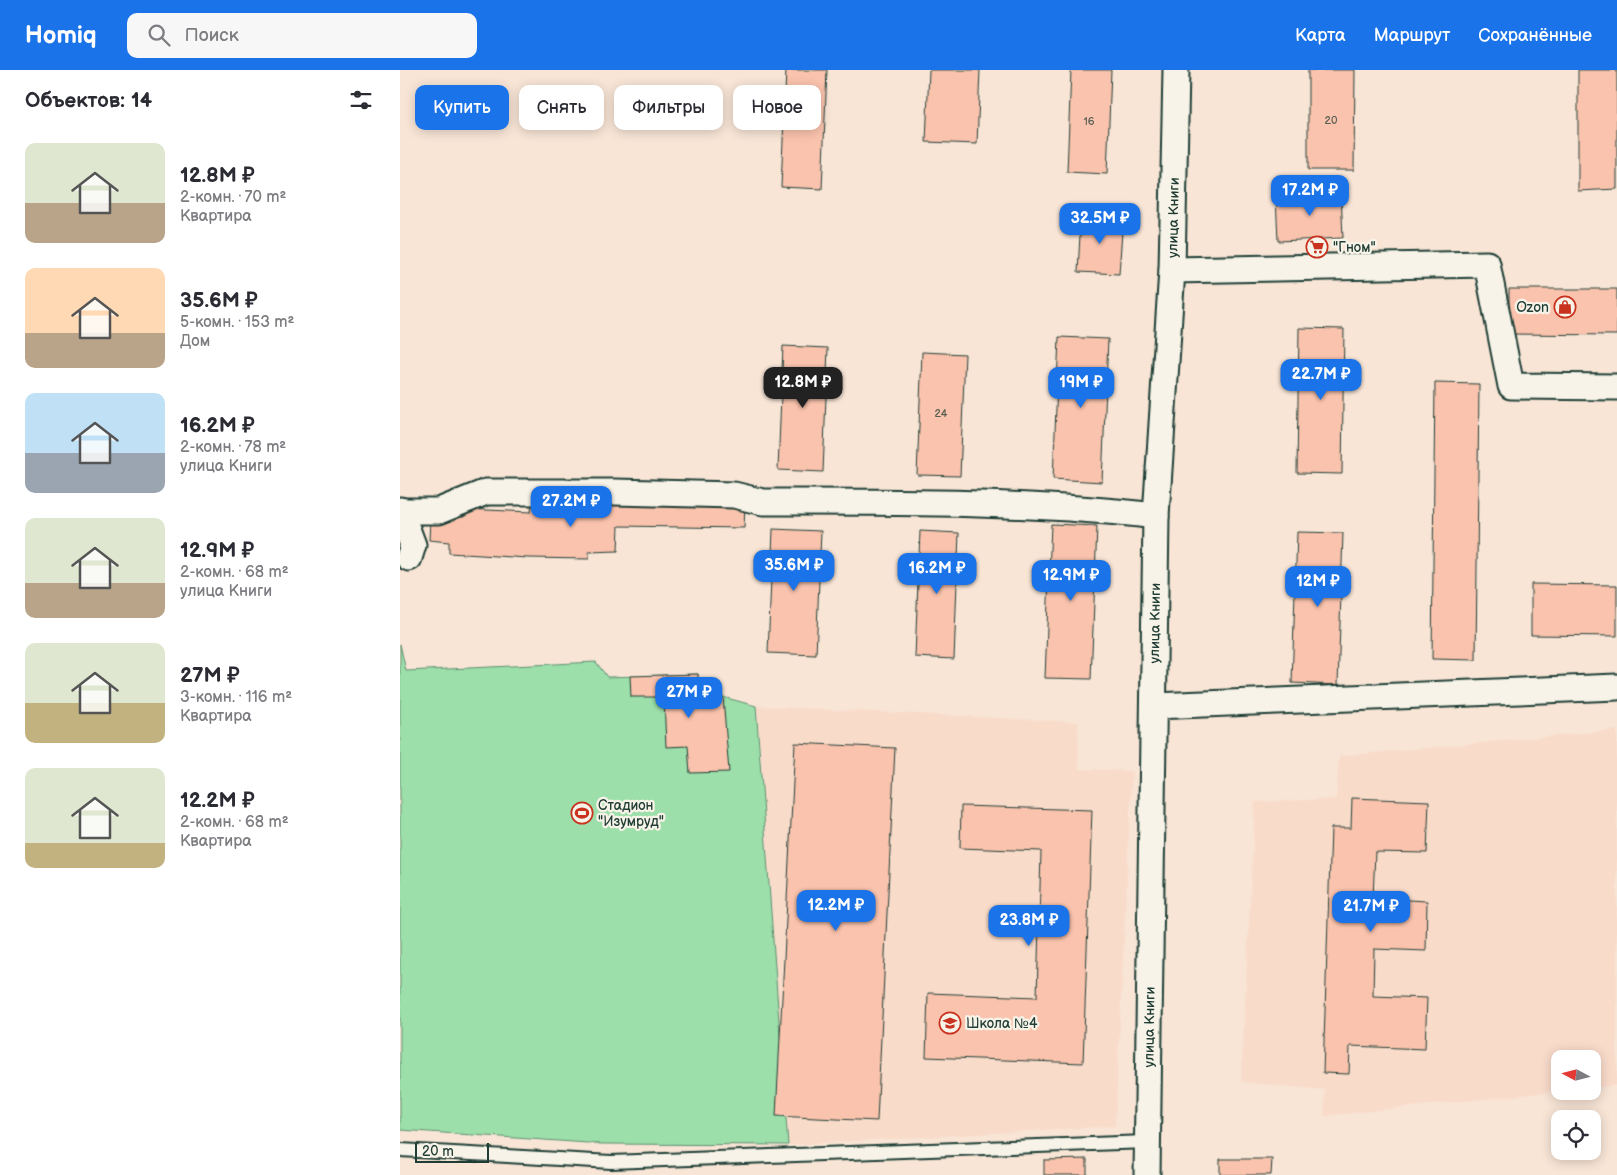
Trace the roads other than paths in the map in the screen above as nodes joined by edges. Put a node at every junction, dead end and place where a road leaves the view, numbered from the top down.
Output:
1 (1176, 70) edge
2 (1172, 270) junction
3 (1617, 387) edge
4 (400, 510) edge
5 (1156, 516) junction
6 (409, 558) dead end
7 (1617, 687) edge
8 (1154, 706) junction
9 (1148, 1142) junction
10 (400, 1150) edge
11 (611, 1168) edge
12 (1147, 1175) edge

1 - 2 street, улица Книги
2 - 3 street
2 - 5 street, улица Книги
4 - 5 street
4 - 6 street
5 - 8 street, улица Книги
7 - 8 street
8 - 9 street, улица Книги
9 - 11 lane
9 - 12 street, улица Книги
10 - 11 lane

